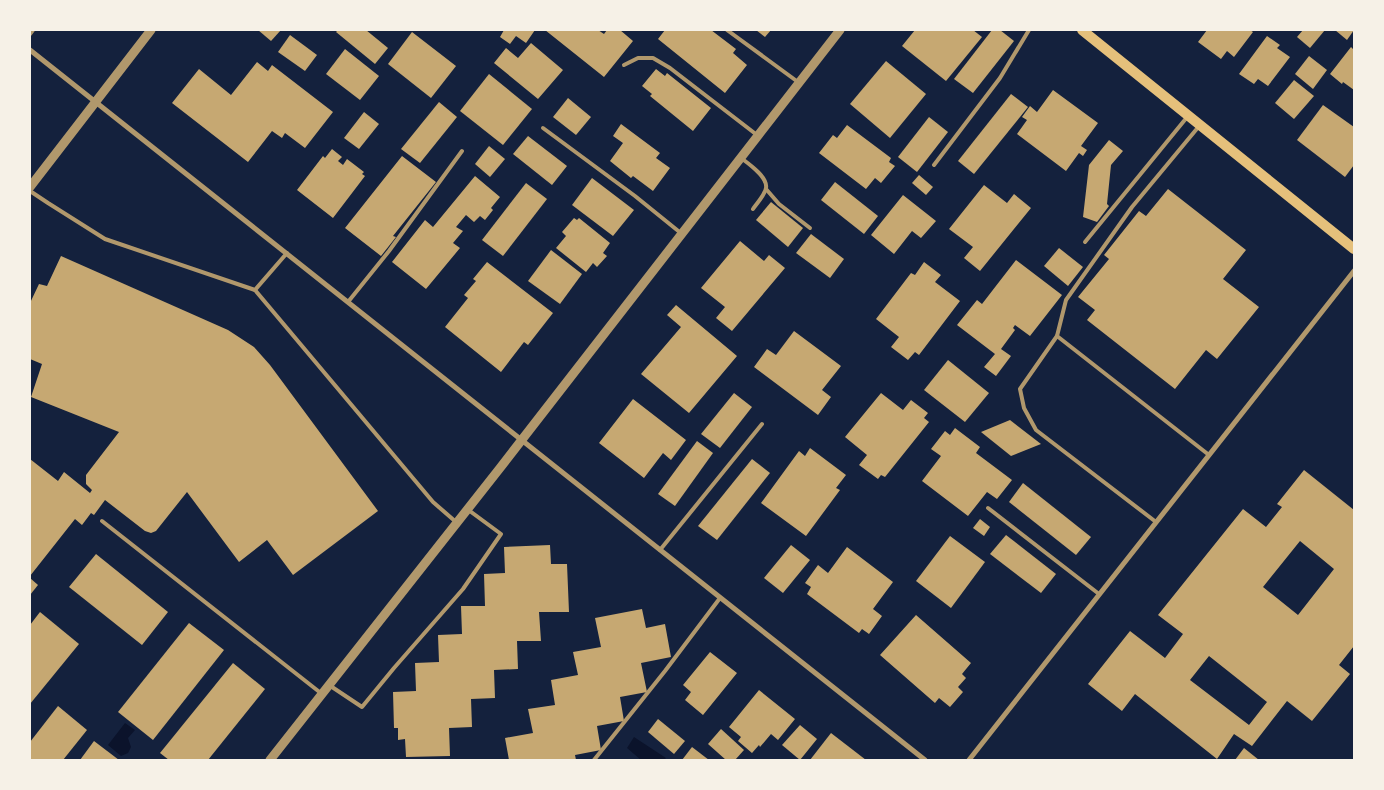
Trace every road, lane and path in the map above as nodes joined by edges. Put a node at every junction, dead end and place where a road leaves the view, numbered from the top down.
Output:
1 (34, 30) edge
2 (151, 30) edge
3 (727, 30) edge
4 (840, 30) edge
5 (1029, 30) edge
6 (1082, 30) edge
7 (30, 34) edge
8 (30, 50) edge
9 (624, 65) dead end
10 (799, 82) junction
11 (96, 102) junction
12 (1188, 115) junction
13 (1200, 125) junction
14 (543, 128) dead end
15 (757, 136) junction
16 (462, 151) dead end
17 (741, 158) junction
18 (934, 166) dead end
19 (30, 187) edge
20 (766, 189) junction
21 (30, 191) edge
22 (753, 209) dead end
23 (810, 228) dead end
24 (682, 234) junction
25 (1085, 242) dead end
26 (1354, 249) edge
27 (286, 253) junction
28 (1354, 270) edge
29 (255, 290) junction
30 (348, 302) junction
31 (1057, 336) junction
32 (762, 424) dead end
33 (521, 440) junction
34 (1209, 455) junction
35 (988, 508) dead end
36 (467, 510) junction
37 (102, 521) dead end
38 (457, 522) junction
39 (1156, 522) junction
40 (660, 550) junction
41 (1099, 594) junction
42 (720, 598) junction
43 (329, 685) junction
44 (322, 694) junction
45 (270, 760) edge
46 (594, 760) edge
47 (924, 760) edge
48 (969, 760) edge

1 - 7 lane
2 - 11 street
3 - 10 lane
4 - 10 street
5 - 18 lane
6 - 12 main road
8 - 11 street
9 - 15 lane
10 - 15 street
11 - 19 street
11 - 27 street
12 - 13 main road
12 - 25 lane
13 - 26 main road
13 - 31 lane
14 - 24 lane
15 - 17 street
16 - 30 lane
17 - 20 lane
17 - 24 street
20 - 22 lane
20 - 23 lane
21 - 29 lane
24 - 33 street
27 - 29 lane
27 - 30 street
28 - 34 street
29 - 38 lane
30 - 33 street
31 - 34 lane
31 - 39 lane
32 - 40 lane
33 - 36 street
33 - 40 street
34 - 39 street
35 - 41 lane
36 - 38 street
36 - 43 lane
37 - 44 lane
38 - 43 street
39 - 41 street
40 - 42 street
41 - 48 street
42 - 46 lane
42 - 47 street
43 - 44 street
44 - 45 street

